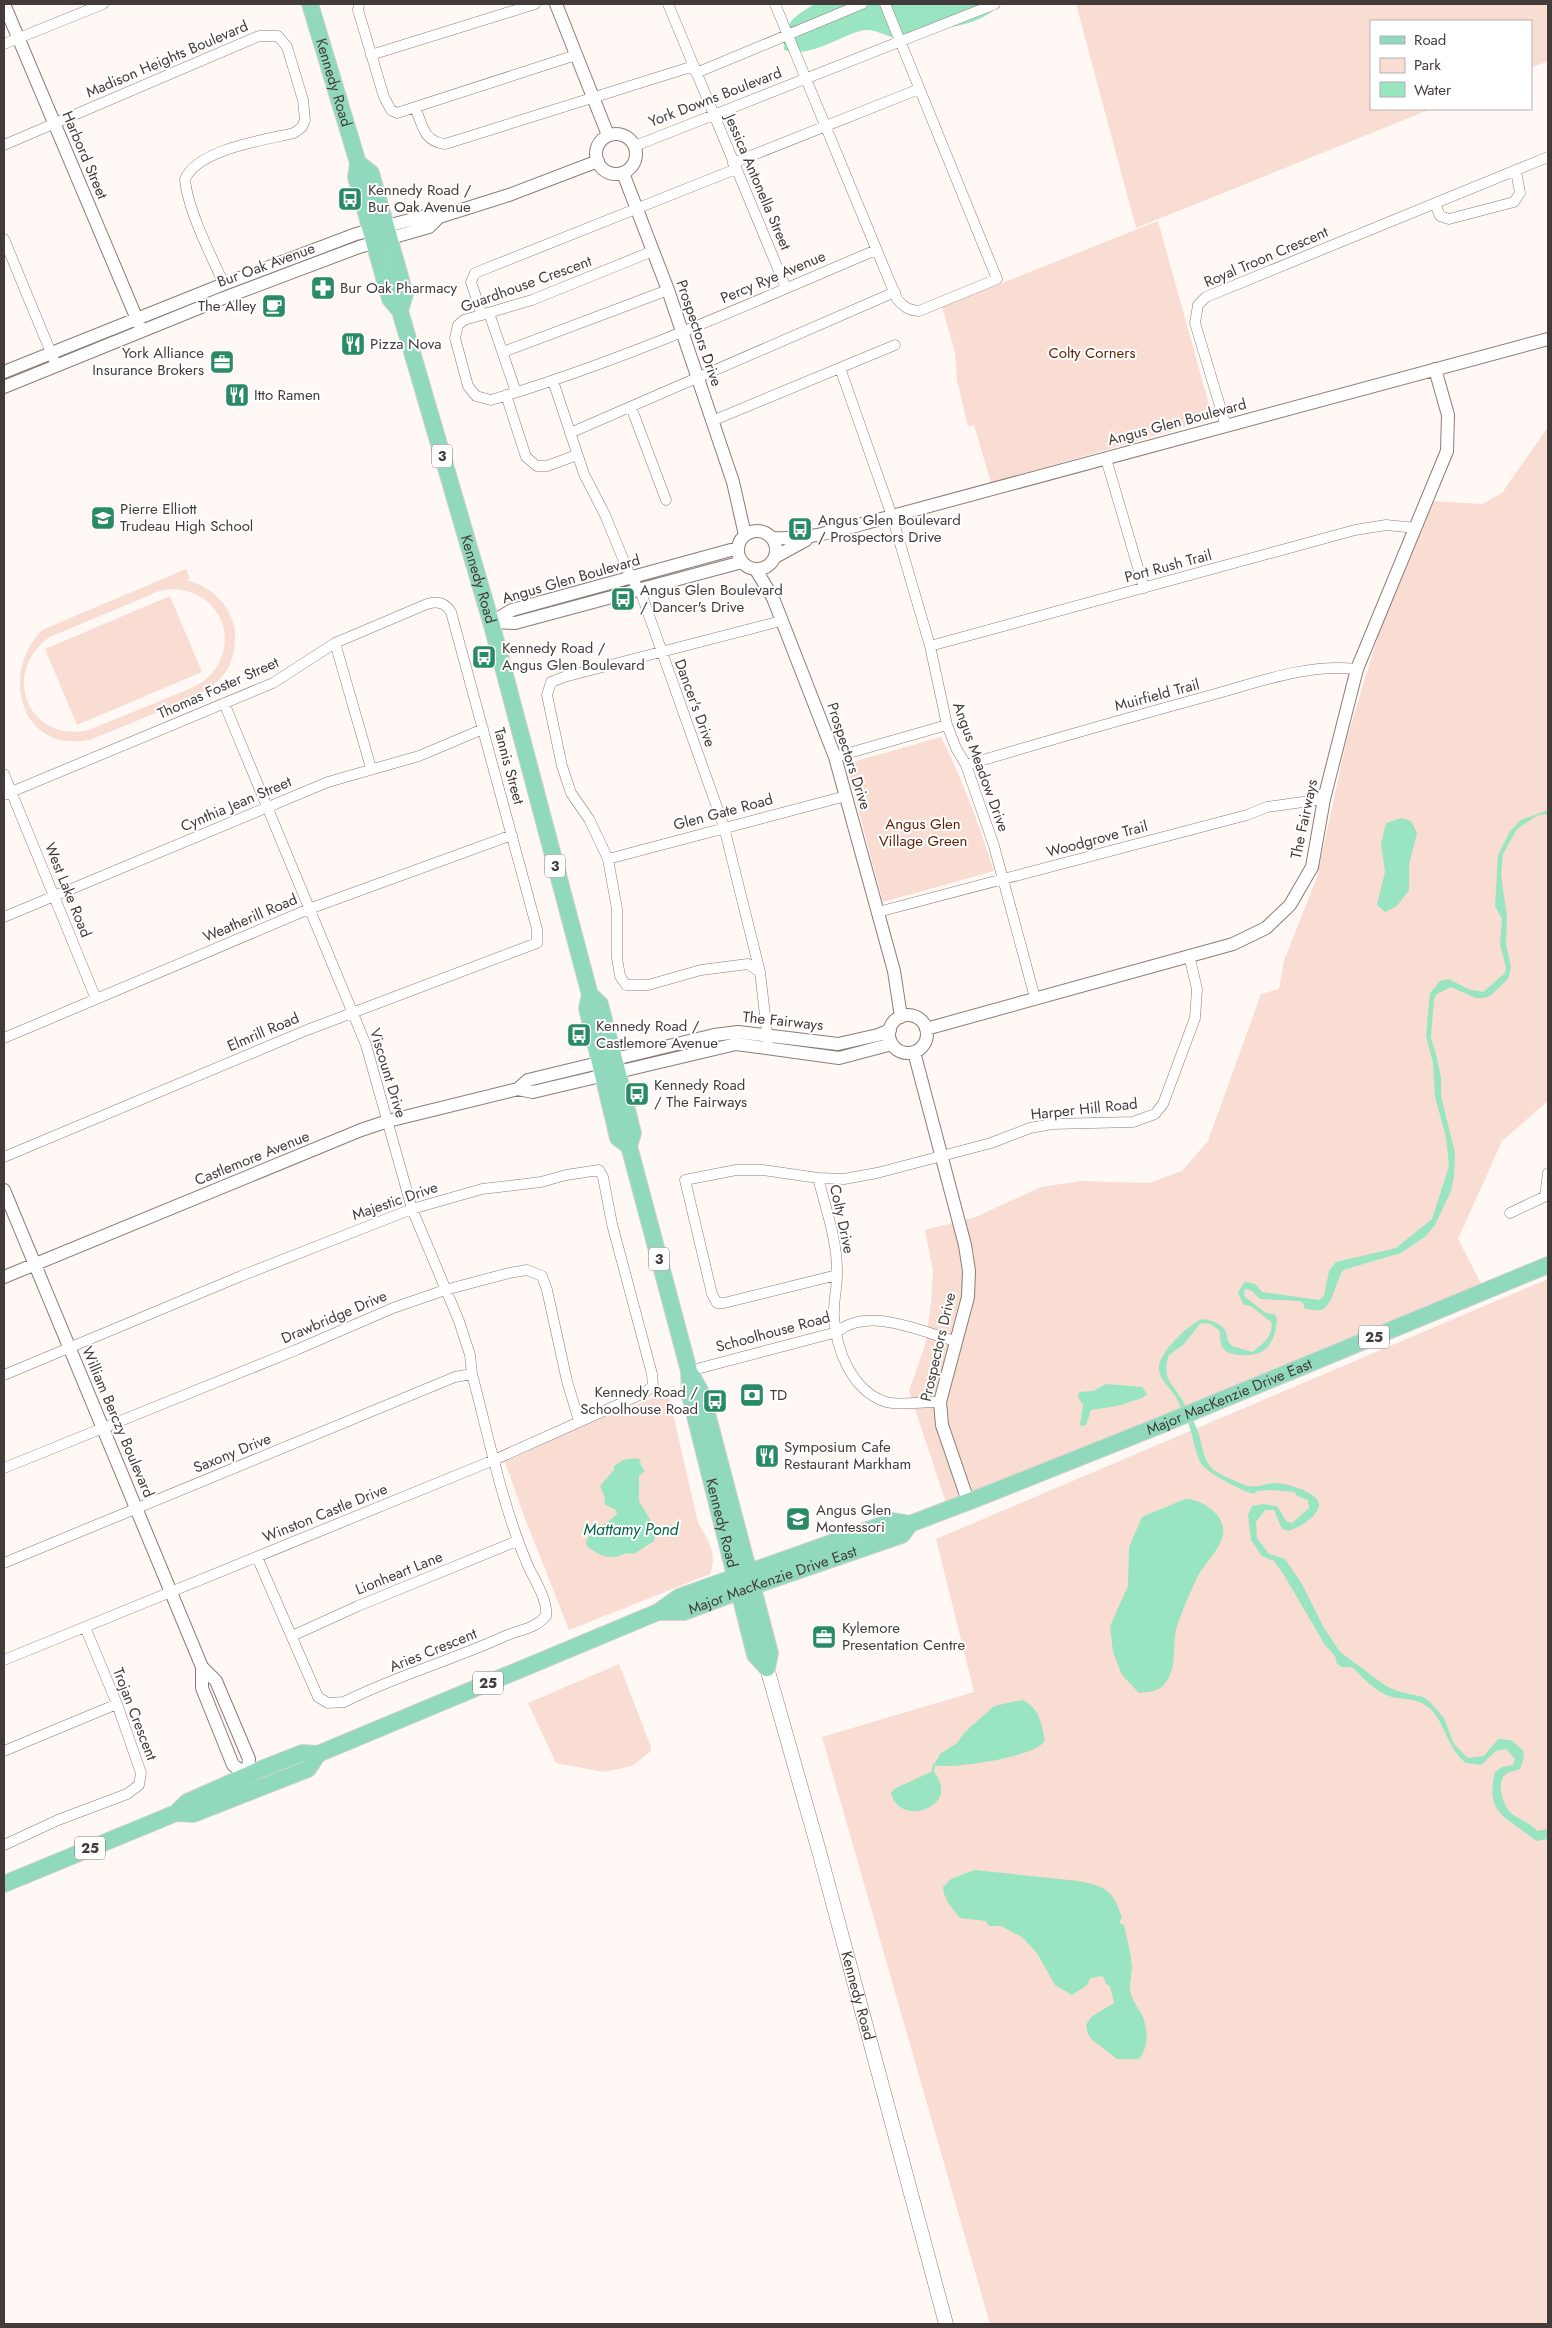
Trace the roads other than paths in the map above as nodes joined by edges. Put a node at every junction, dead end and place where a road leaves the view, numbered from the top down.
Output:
1 (4, 4) edge
2 (103, 4) edge
3 (310, 4) edge
4 (359, 4) edge
5 (535, 4) edge
6 (556, 4) edge
7 (668, 4) edge
8 (775, 4) edge
9 (862, 4) edge
10 (885, 4) edge
11 (995, 4) edge
12 (788, 34) junction
13 (18, 38) junction
14 (900, 43) junction
15 (4, 44) edge
16 (371, 54) junction
17 (576, 55) junction
18 (695, 70) junction
19 (807, 79) junction
20 (919, 88) junction
21 (593, 97) junction
22 (415, 107) junction
23 (714, 115) junction
24 (54, 124) junction
25 (826, 127) junction
26 (608, 135) junction
27 (4, 145) edge
28 (635, 146) junction
29 (1548, 157) edge
30 (598, 161) junction
31 (735, 166) junction
32 (1516, 171) junction
33 (623, 173) junction
34 (1435, 203) junction
35 (637, 208) junction
36 (380, 234) junction
37 (4, 239) edge
38 (876, 250) junction
39 (653, 251) junction
40 (224, 284) junction
41 (786, 288) junction
42 (668, 290) junction
43 (894, 292) junction
44 (485, 314) junction
45 (137, 318) junction
46 (141, 331) junction
47 (682, 332) junction
48 (1548, 339) edge
49 (895, 345) dead end
50 (51, 352) junction
51 (503, 352) junction
52 (56, 366) junction
53 (840, 368) junction
54 (1435, 369) junction
55 (4, 372) edge
56 (696, 377) junction
57 (553, 382) junction
58 (4, 387) edge
59 (511, 394) junction
60 (631, 407) junction
61 (712, 422) junction
62 (1226, 426) junction
63 (570, 433) junction
64 (577, 455) junction
65 (1106, 459) junction
66 (666, 500) dead end
67 (740, 505) junction
68 (892, 516) junction
69 (1416, 528) junction
70 (759, 531) junction
71 (745, 535) junction
72 (815, 536) junction
73 (772, 538) junction
74 (738, 548) junction
75 (772, 561) junction
76 (742, 562) junction
77 (756, 570) junction
78 (631, 578) junction
79 (1144, 588) junction
80 (640, 590) junction
81 (773, 598) junction
82 (440, 603) joint
83 (781, 621) junction
84 (491, 622) junction
85 (335, 643) junction
86 (930, 646) junction
87 (661, 652) junction
88 (1357, 669) junction
89 (224, 703) junction
90 (947, 725) junction
91 (483, 729) junction
92 (835, 757) junction
93 (966, 765) junction
94 (371, 768) junction
95 (4, 774) edge
96 (8, 794) edge
97 (846, 796) junction
98 (1324, 799) junction
99 (268, 806) junction
100 (724, 827) junction
101 (512, 835) junction
102 (608, 860) junction
103 (1004, 880) junction
104 (54, 896) junction
105 (310, 909) junction
106 (878, 912) junction
107 (4, 917) edge
108 (537, 943) joint
109 (1189, 955) junction
110 (760, 972) junction
111 (1035, 998) junction
112 (96, 999) junction
113 (352, 1012) junction
114 (901, 1016) junction
115 (926, 1029) junction
116 (890, 1030) junction
117 (4, 1038) edge
118 (768, 1041) junction
119 (892, 1044) junction
120 (914, 1052) junction
121 (609, 1067) junction
122 (388, 1121) junction
123 (4, 1157) edge
124 (942, 1157) junction
125 (1548, 1173) edge
126 (818, 1178) junction
127 (4, 1190) edge
128 (1547, 1195) edge
129 (412, 1209) junction
130 (1510, 1213) dead end
131 (35, 1264) junction
132 (1548, 1265) edge
133 (838, 1275) junction
134 (4, 1277) edge
135 (445, 1290) junction
136 (837, 1332) junction
137 (955, 1341) junction
138 (70, 1348) junction
139 (689, 1372) junction
140 (472, 1374) junction
141 (4, 1375) edge
142 (653, 1386) joint
143 (940, 1402) junction
144 (579, 1421) junction
145 (104, 1427) junction
146 (494, 1460) junction
147 (4, 1468) edge
148 (968, 1501) junction
149 (137, 1508) junction
150 (517, 1540) junction
151 (257, 1557) junction
152 (4, 1563) edge
153 (744, 1581) junction
154 (171, 1592) junction
155 (85, 1627) junction
156 (292, 1636) junction
157 (4, 1660) edge
158 (767, 1668) joint
159 (116, 1704) junction
160 (4, 1750) edge
161 (318, 1754) junction
162 (247, 1775) junction
163 (176, 1813) junction
164 (4, 1845) edge
165 (4, 1884) edge
166 (946, 2324) edge

1 - 13 street, Harbord Street
2 - 13 street
3 - 36 main road, Kennedy Road / 3
4 - 16 street
5 - 16 street
6 - 17 street
7 - 18 street, Jessica Antonella Street
8 - 12 street
9 - 12 street
10 - 14 street
11 - 14 street, York Downs Boulevard
12 - 18 street
12 - 19 street
13 - 15 street
13 - 24 street, Harbord Street
14 - 19 street, York Downs Boulevard
14 - 20 street
16 - 22 street
17 - 21 street
17 - 22 street
18 - 21 street
18 - 23 street, Jessica Antonella Street
19 - 23 street, York Downs Boulevard
19 - 25 street
20 - 25 street
20 - 43 street
21 - 22 street
21 - 26 street
23 - 28 street, York Downs Boulevard
23 - 31 street, Jessica Antonella Street
24 - 27 street, Madison Heights Boulevard
24 - 40 street, Madison Heights Boulevard
24 - 45 street, Harbord Street
25 - 31 street
25 - 38 street
26 - 28 street
26 - 30 street
28 - 33 street
29 - 32 street, Royal Troon Crescent
30 - 33 street
30 - 36 street
31 - 35 street
31 - 41 street, Jessica Antonella Street
32 - 34 street, Royal Troon Crescent
32 - 34 street
33 - 35 street, Prospectors Drive
34 - 62 street, Royal Troon Crescent
35 - 39 street, Prospectors Drive
35 - 44 street
36 - 40 street, Bur Oak Avenue
36 - 46 street, Bur Oak Avenue
36 - 84 main road, Kennedy Road / 3
37 - 50 street
38 - 41 street, Percy Rye Avenue
38 - 43 street
39 - 42 street, Prospectors Drive
39 - 44 street, Guardhouse Crescent
40 - 45 street, Bur Oak Avenue
41 - 47 street, Percy Rye Avenue
42 - 47 street, Prospectors Drive
42 - 51 street
43 - 56 street
44 - 51 street
44 - 59 street, Guardhouse Crescent
45 - 46 street, Harbord Street
45 - 50 street, Bur Oak Avenue
46 - 52 street, Bur Oak Avenue
47 - 56 street, Prospectors Drive
47 - 57 street, Guardhouse Crescent
48 - 54 street, Angus Glen Boulevard
49 - 53 street
50 - 52 street
50 - 55 street, Bur Oak Avenue
51 - 59 street
52 - 58 street, Bur Oak Avenue
53 - 61 street
53 - 68 street, Angus Meadow Drive
54 - 62 street, Angus Glen Boulevard
54 - 69 street, The Fairways
56 - 60 street
56 - 61 street, Prospectors Drive
57 - 59 street, Guardhouse Crescent
57 - 63 street, Dancer's Drive
59 - 64 street
60 - 63 street
60 - 66 street
61 - 67 street, Prospectors Drive
62 - 65 street, Angus Glen Boulevard
63 - 64 street, Dancer's Drive
64 - 78 street, Dancer's Drive
65 - 68 street, Angus Glen Boulevard
65 - 79 street
67 - 70 street, Prospectors Drive
67 - 71 street, Prospectors Drive
68 - 72 street, Angus Glen Boulevard
68 - 86 street, Angus Meadow Drive
69 - 79 street, Port Rush Trail
69 - 88 street, The Fairways
70 - 71 street
70 - 73 street
71 - 74 street
72 - 73 street, Angus Glen Boulevard
72 - 75 street, Angus Glen Boulevard
73 - 75 street
74 - 76 street
74 - 78 street, Angus Glen Boulevard
75 - 77 street
75 - 81 street, Prospectors Drive
76 - 77 street
76 - 80 street, Angus Glen Boulevard
77 - 81 street, Prospectors Drive
78 - 80 street, Dancer's Drive
78 - 84 street, Angus Glen Boulevard
79 - 86 street, Port Rush Trail
80 - 84 street, Angus Glen Boulevard
80 - 87 street, Dancer's Drive
81 - 83 street, Prospectors Drive
82 - 85 street, Thomas Foster Street
82 - 91 street, Tannis Street
83 - 87 street
83 - 92 street, Prospectors Drive
84 - 121 main road, Kennedy Road / 3
85 - 89 street, Thomas Foster Street
85 - 94 street
86 - 90 street, Angus Meadow Drive
87 - 100 street, Dancer's Drive
87 - 102 street
88 - 93 street, Muirfield Trail
88 - 98 street, The Fairways
89 - 96 street, Thomas Foster Street
89 - 99 street, Viscount Drive
90 - 92 street
90 - 93 street, Angus Meadow Drive
91 - 94 street, Cynthia Jean Street
91 - 101 street, Tannis Street
92 - 97 street, Prospectors Drive
93 - 103 street, Angus Meadow Drive
94 - 99 street, Cynthia Jean Street
95 - 96 street, West Lake Road
96 - 104 street, West Lake Road
97 - 100 street, Glen Gate Road
97 - 106 street, Prospectors Drive
98 - 103 street, Woodgrove Trail
98 - 109 street, The Fairways
99 - 104 street, Cynthia Jean Street
99 - 105 street, Viscount Drive
100 - 102 street, Glen Gate Road
100 - 110 street, Dancer's Drive
101 - 105 street, Weatherill Road
101 - 108 street, Tannis Street
102 - 110 street
103 - 106 street, Woodgrove Trail
103 - 111 street, Angus Meadow Drive
104 - 107 street, Cynthia Jean Street
104 - 112 street, West Lake Road
105 - 112 street, Weatherill Road
105 - 113 street, Viscount Drive
106 - 114 street, Prospectors Drive
108 - 113 street, Elmrill Road
109 - 111 street, The Fairways
109 - 124 street, Harper Hill Road
110 - 118 street, Dancer's Drive
111 - 115 street, The Fairways
112 - 117 street, Weatherill Road
113 - 122 street, Viscount Drive
113 - 123 street, Elmrill Road
114 - 115 street
114 - 116 street
115 - 120 street
116 - 118 street, The Fairways
116 - 119 street
118 - 119 street, The Fairways
118 - 121 street, The Fairways
119 - 120 street
120 - 124 street, Prospectors Drive
121 - 122 street, Castlemore Avenue
121 - 139 main road, Kennedy Road / 3
122 - 129 street, Viscount Drive
122 - 131 street, Castlemore Avenue
124 - 126 street, Harper Hill Road
124 - 137 street, Prospectors Drive
125 - 128 street
126 - 133 street, Colty Drive
126 - 133 street, Harper Hill Road
127 - 131 street, William Berczy Boulevard
128 - 130 street
129 - 135 street, Viscount Drive
129 - 138 street, Majestic Drive
129 - 142 street, Majestic Drive
131 - 134 street, Castlemore Avenue
131 - 138 street, William Berczy Boulevard
132 - 148 main road, Major MacKenzie Drive East / 25
133 - 136 street, Colty Drive
135 - 140 street, Viscount Drive
135 - 144 street, Drawbridge Drive
135 - 145 street, Drawbridge Drive
136 - 137 street, Schoolhouse Road
136 - 139 street, Schoolhouse Road
136 - 143 street, Colty Drive
137 - 143 street, Prospectors Drive
138 - 141 street, Majestic Drive
138 - 145 street, William Berczy Boulevard
139 - 153 main road, Kennedy Road / 3
140 - 146 street, Viscount Drive
140 - 149 street, Saxony Drive
142 - 144 street, Winston Castle Drive
143 - 148 street, Prospectors Drive
144 - 146 street, Winston Castle Drive
145 - 147 street, Drawbridge Drive
145 - 149 street, William Berczy Boulevard
146 - 150 street, Aries Crescent
146 - 151 street, Winston Castle Drive
148 - 153 main road, Major MacKenzie Drive East / 25
149 - 152 street, Saxony Drive
149 - 154 street, William Berczy Boulevard
150 - 156 street, Lionheart Lane
150 - 156 street, Aries Crescent
151 - 154 street, Winston Castle Drive
151 - 156 street, Aries Crescent
153 - 158 main road, Kennedy Road / 3
153 - 161 main road, Major MacKenzie Drive East / 25
154 - 155 street, Winston Castle Drive
154 - 162 street, William Berczy Boulevard
155 - 157 street, Winston Castle Drive
155 - 159 street, Trojan Crescent
158 - 166 main road, Kennedy Road / 3
159 - 160 street
159 - 164 street, Trojan Crescent
161 - 162 main road, Major MacKenzie Drive East / 25
161 - 163 main road, Major MacKenzie Drive East / 25
162 - 163 main road, Major MacKenzie Drive East / 25
163 - 165 main road, Major MacKenzie Drive East / 25

